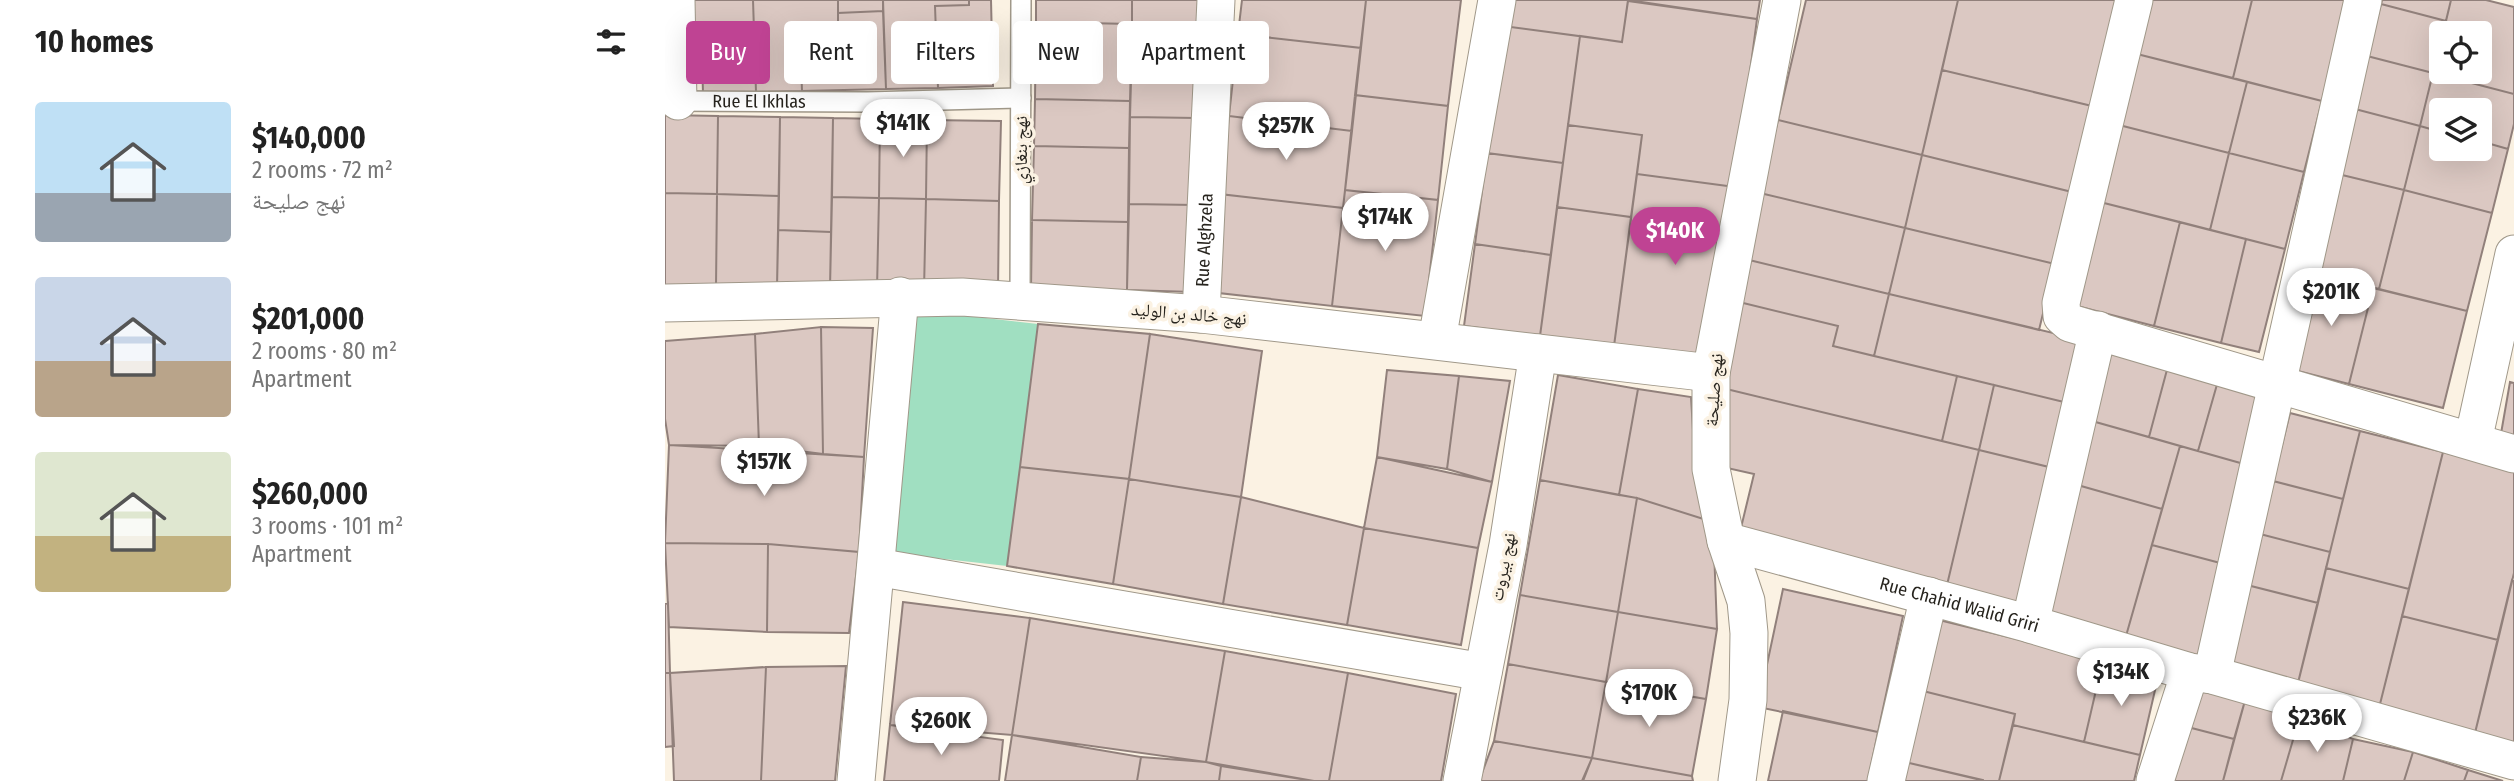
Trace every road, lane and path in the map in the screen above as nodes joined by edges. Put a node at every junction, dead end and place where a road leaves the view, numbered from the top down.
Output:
1 (676, 0) edge
2 (1021, 0) edge
3 (1216, 0) edge
4 (1497, 0) edge
5 (1782, 0) edge
6 (2134, 0) edge
7 (2363, 0) edge
8 (1021, 98) junction
9 (672, 101) edge
10 (2514, 254) edge
11 (900, 296) junction
12 (1020, 300) junction
13 (665, 303) edge
14 (1201, 314) junction
15 (2098, 330) junction
16 (1437, 340) junction
17 (1538, 353) junction
18 (1711, 373) junction
19 (2277, 383) junction
20 (2473, 441) junction
21 (2514, 454) edge
22 (1726, 541) junction
23 (876, 567) junction
24 (1929, 596) junction
25 (2030, 624) junction
26 (1483, 672) junction
27 (2201, 674) junction
28 (2514, 761) edge
29 (856, 781) edge
30 (1462, 781) edge
31 (1737, 781) edge
32 (1886, 781) edge
33 (2155, 781) edge

1 - 9 street
2 - 8 lane, نهج بنغازي
3 - 14 street, Rue Alghzela
4 - 16 street
5 - 18 street, نهج صليحة
6 - 15 street
7 - 19 street
8 - 9 lane, Rue El Ikhlas
8 - 12 lane, نهج بنغازي
10 - 20 street
11 - 12 street, نهج خالد بن الوليد
11 - 13 street, نهج خالد بن الوليد
11 - 23 street
12 - 14 street, نهج خالد بن الوليد
14 - 16 street, نهج خالد بن الوليد
15 - 19 street
15 - 25 street
16 - 17 street, نهج خالد بن الوليد
17 - 18 street, نهج خالد بن الوليد
17 - 26 street, نهج بيروت
18 - 22 street, نهج صليحة
19 - 20 street
19 - 27 street
20 - 21 street
22 - 24 street, Rue Chahid Walid Griri
22 - 31 street, نهج صليحة
23 - 26 street
23 - 29 street
24 - 25 street, Rue Chahid Walid Griri
24 - 32 street
25 - 27 street, Rue Chahid Walid Griri
26 - 30 street, نهج بيروت
27 - 28 street, Rue Chahid Walid Griri
27 - 33 street

